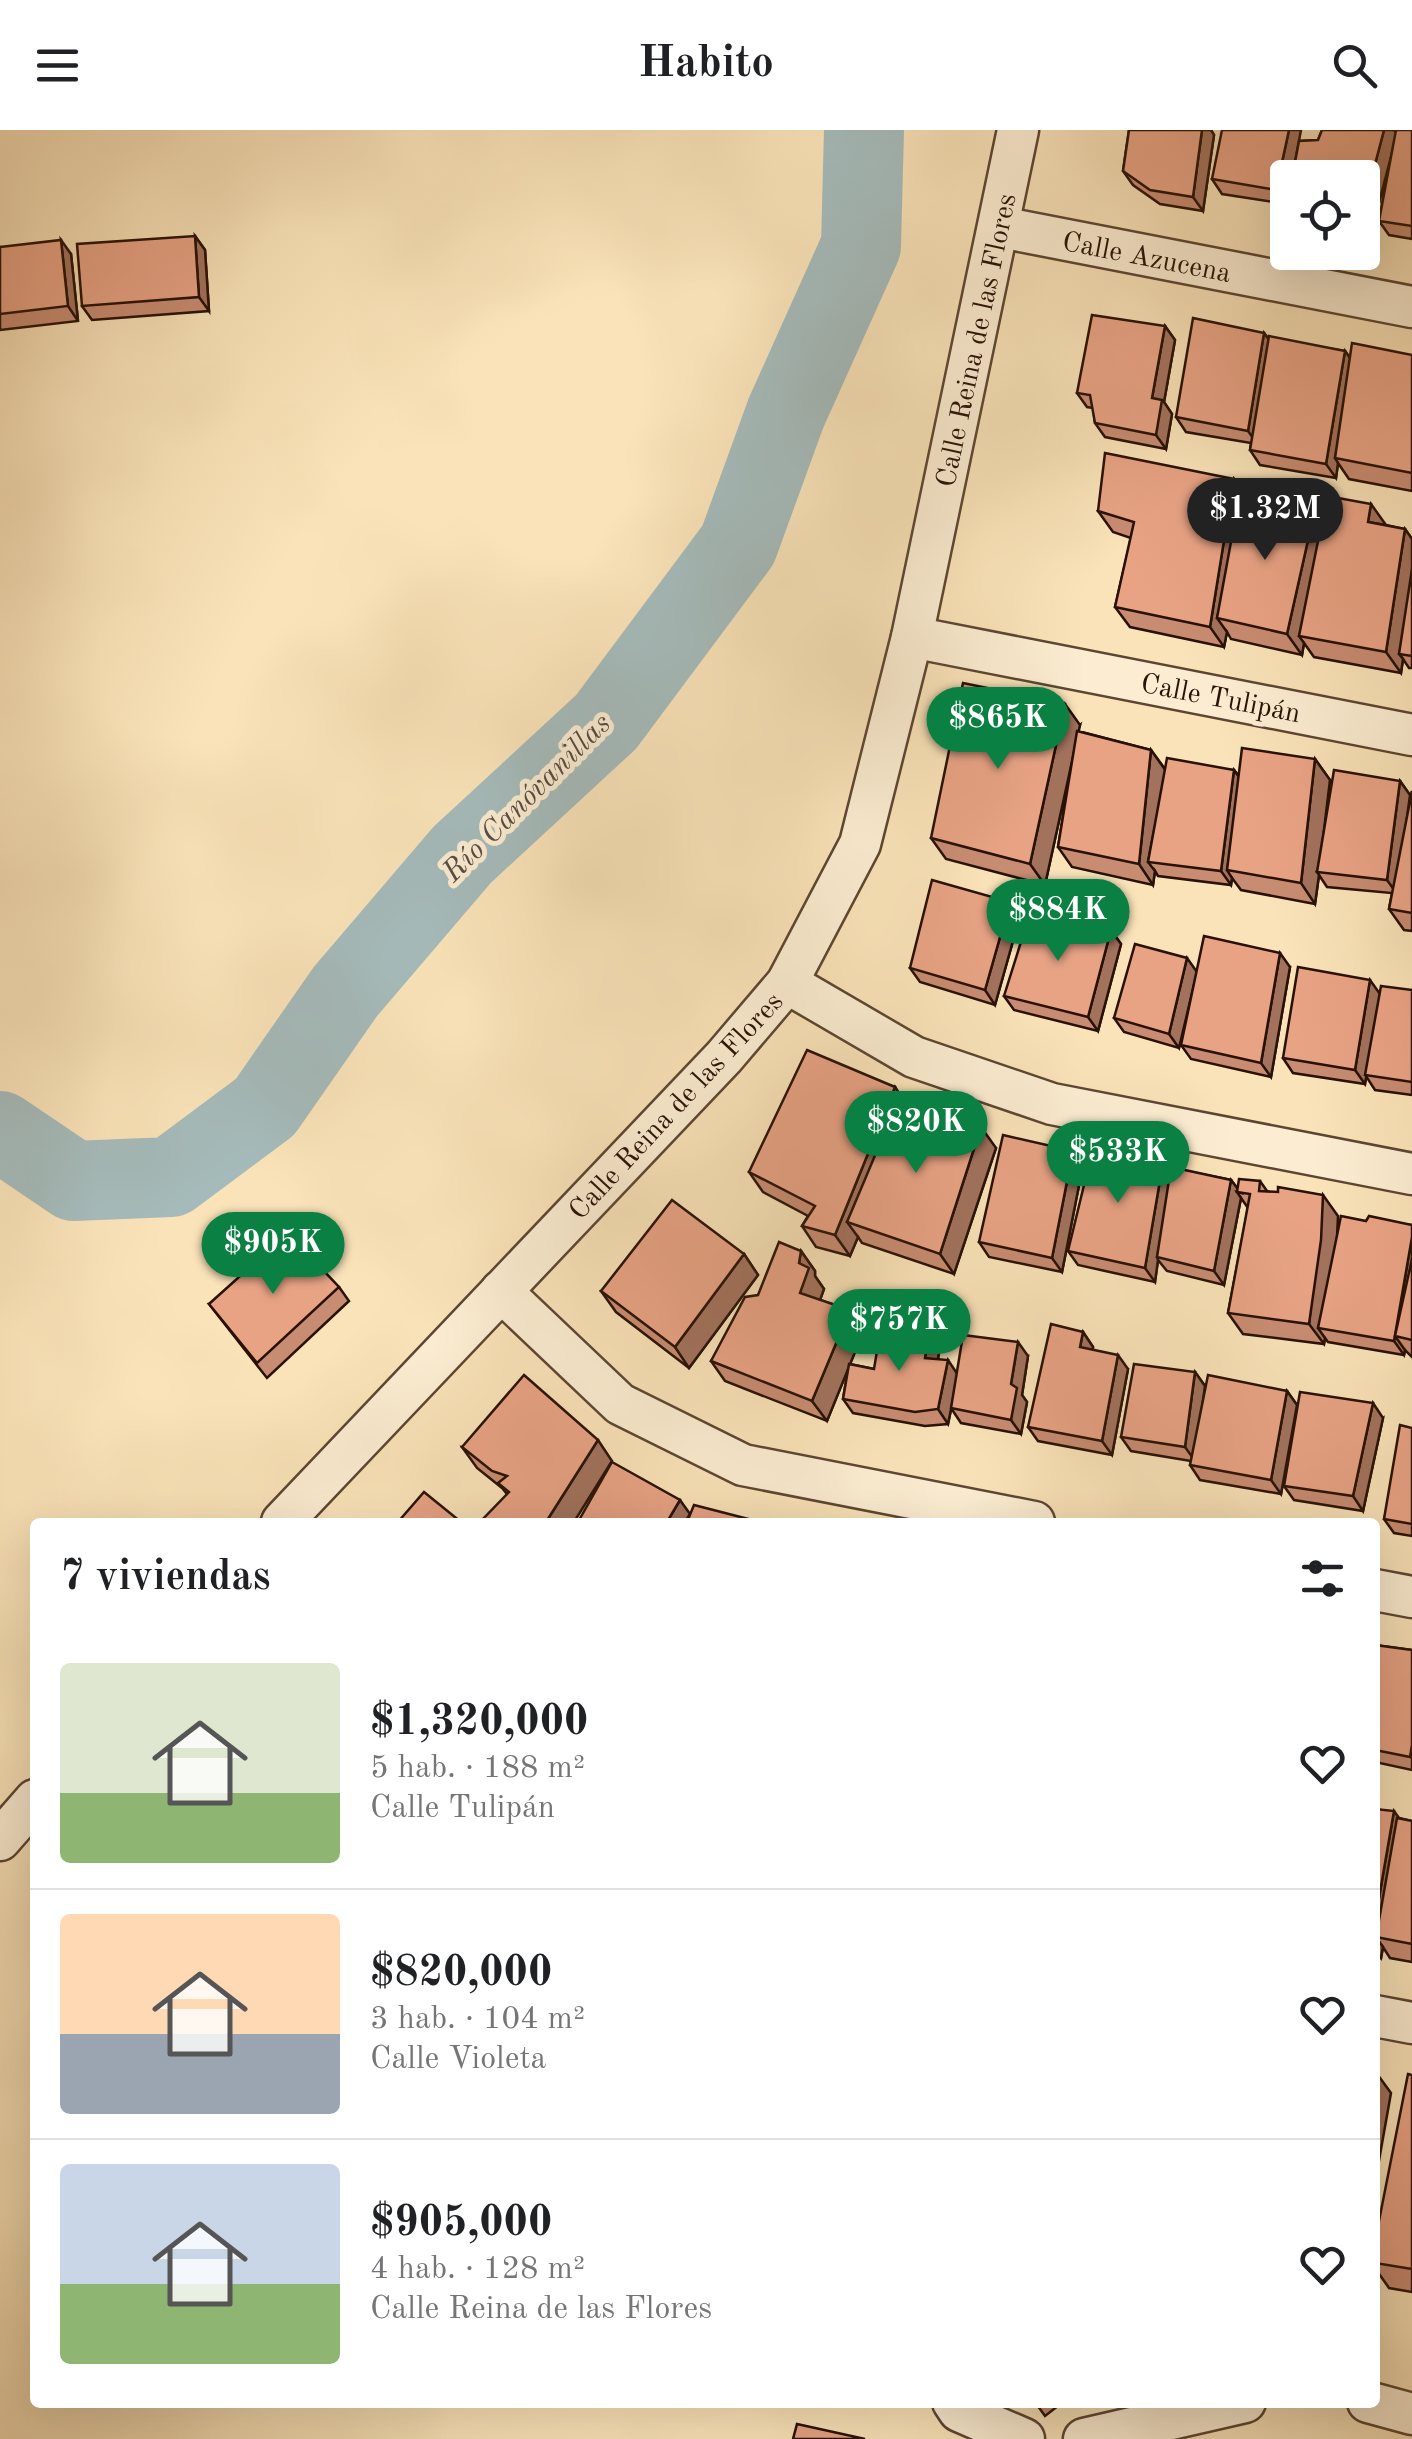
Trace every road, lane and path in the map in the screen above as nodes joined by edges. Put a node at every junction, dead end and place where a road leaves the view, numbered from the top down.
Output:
1 (1018, 130) edge
2 (1000, 227) junction
3 (1412, 307) edge
4 (912, 637) junction
5 (1412, 735) edge
6 (787, 982) junction
7 (1412, 1174) edge
8 (501, 1290) junction
9 (286, 1518) edge
10 (1014, 1518) edge
11 (1380, 1591) edge
12 (1412, 1597) edge
13 (30, 1806) edge
14 (0, 1840) edge
15 (1380, 2017) edge
16 (1412, 2023) edge
17 (1380, 2405) edge
18 (957, 2408) edge
19 (1219, 2408) edge
20 (1412, 2414) edge
21 (1024, 2439) edge
22 (1084, 2439) edge

1 - 2 street, Calle Reina de las Flores
2 - 3 street, Calle Azucena
2 - 4 street, Calle Reina de las Flores
4 - 5 street, Calle Tulipán
4 - 6 street, Calle Reina de las Flores
6 - 7 street
6 - 8 street, Calle Reina de las Flores
8 - 9 street, Calle Reina de las Flores
8 - 10 street
11 - 12 street
13 - 14 street
15 - 16 street
17 - 20 street
18 - 21 street
19 - 22 street

